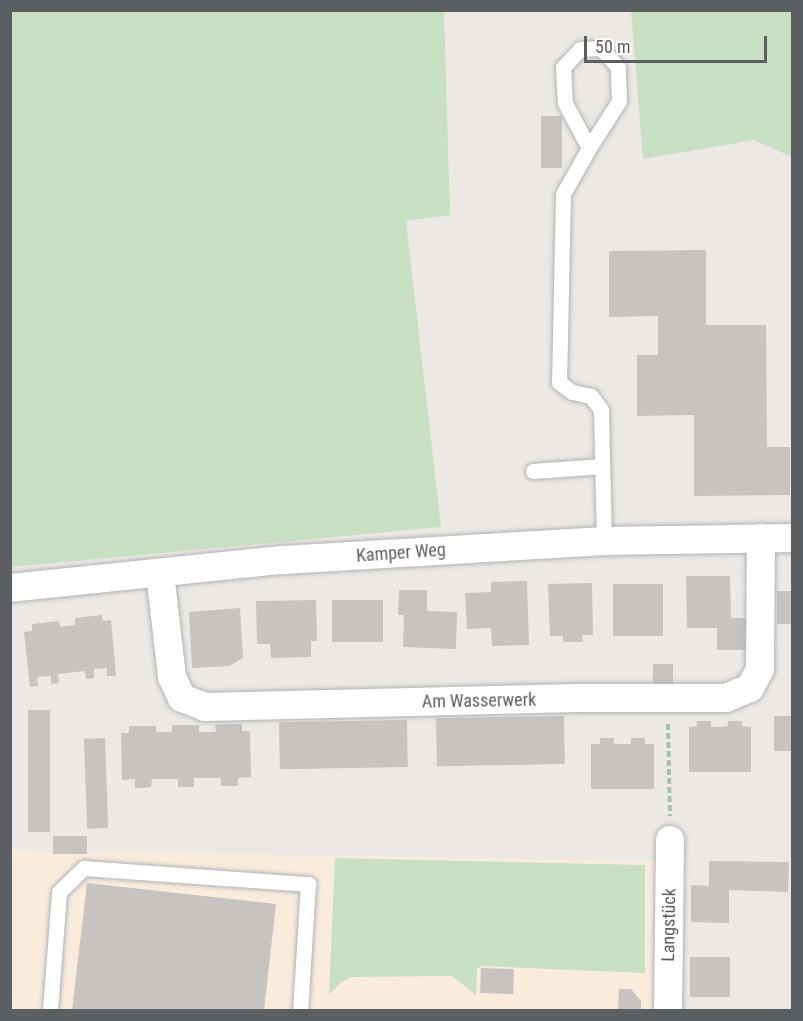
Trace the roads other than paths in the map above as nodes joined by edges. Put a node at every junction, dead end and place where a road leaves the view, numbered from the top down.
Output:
1 (589, 148) junction
2 (602, 466) junction
3 (533, 471) dead end
4 (761, 538) junction
5 (792, 538) edge
6 (604, 541) junction
7 (160, 573) junction
8 (10, 588) edge
9 (670, 840) road end
10 (50, 1011) edge
11 (300, 1011) edge
12 (668, 1011) edge

1 - 1 lane
1 - 2 lane
2 - 3 lane
2 - 6 lane
4 - 5 street, Kamper Weg
4 - 6 street, Kamper Weg
4 - 7 street, Am Wasserwerk
6 - 7 street, Kamper Weg
7 - 8 street, Kamper Weg
9 - 12 street, Langstück
10 - 11 lane

